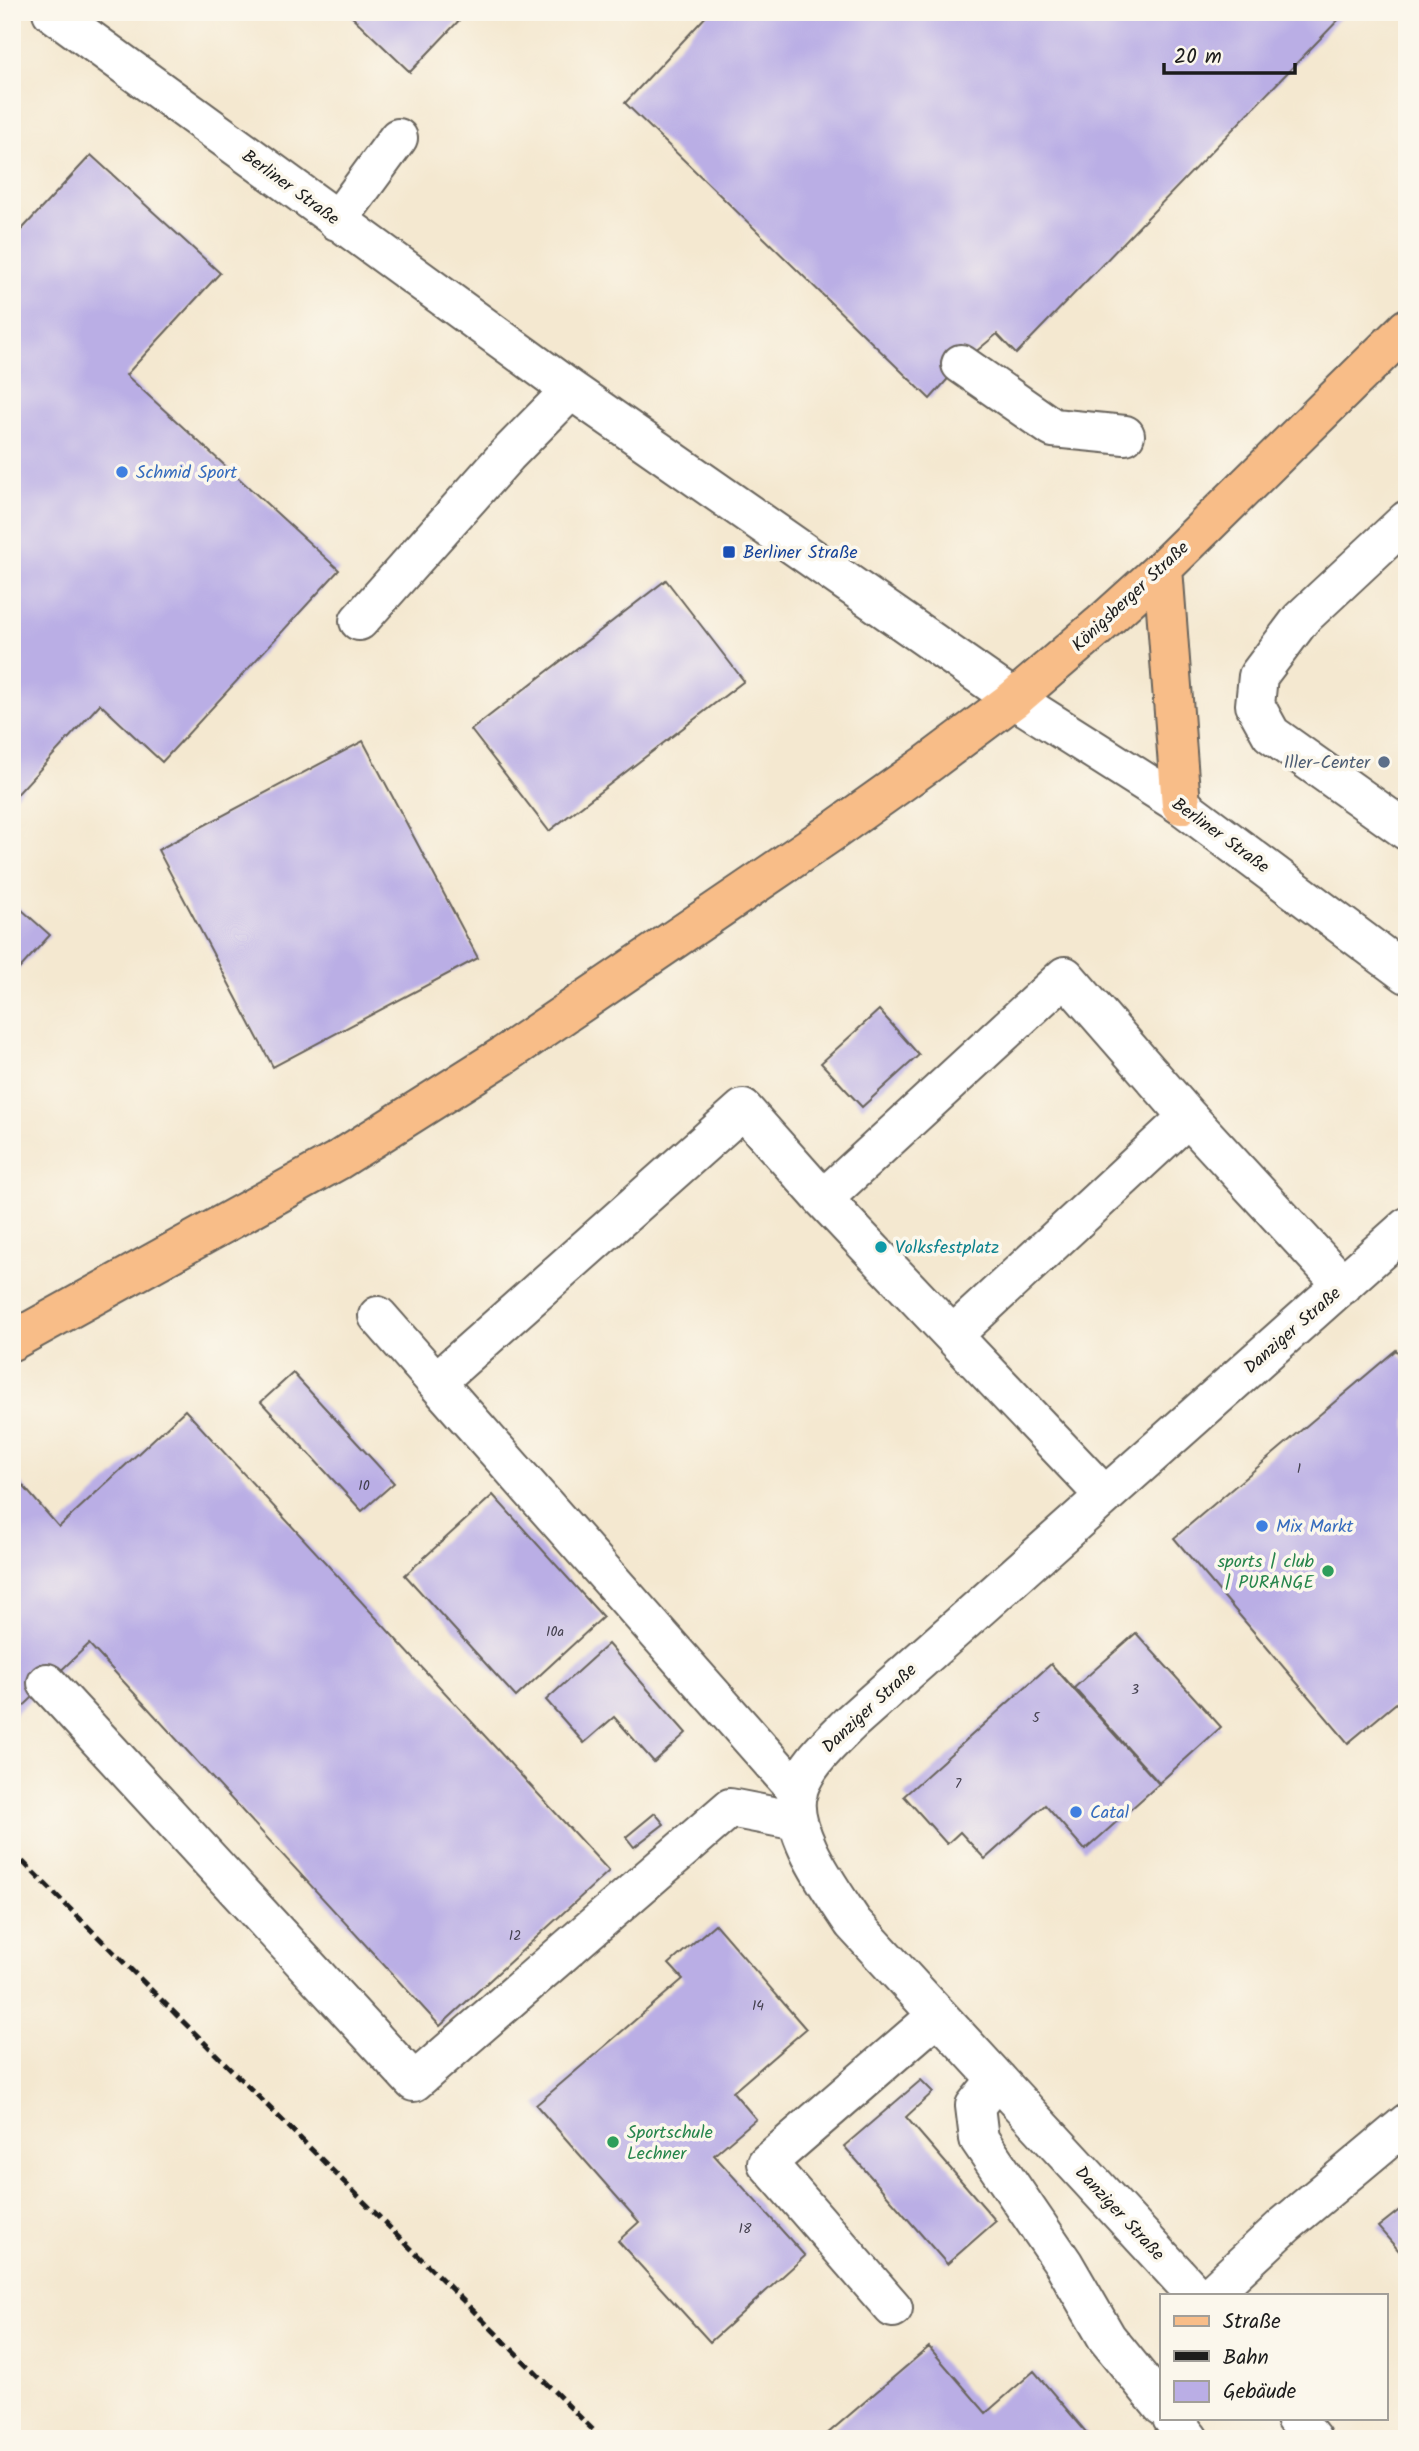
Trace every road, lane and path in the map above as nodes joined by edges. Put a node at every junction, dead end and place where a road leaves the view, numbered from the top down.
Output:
1 (69, 16) edge
2 (398, 138) dead end
3 (337, 220) junction
4 (1407, 328) edge
5 (961, 364) dead end
6 (571, 390) junction
7 (1125, 435) dead end
8 (1407, 520) edge
9 (1163, 568) junction
10 (359, 621) dead end
11 (1014, 699) junction
12 (1181, 805) junction
13 (1407, 831) edge
14 (1407, 974) edge
15 (1188, 1117) junction
16 (823, 1199) junction
17 (1407, 1227) edge
18 (1343, 1285) junction
19 (378, 1316) dead end
20 (953, 1335) junction
21 (12, 1341) edge
22 (436, 1382) junction
23 (1104, 1495) junction
24 (47, 1683) dead end
25 (798, 1806) junction
26 (938, 2015) junction
27 (997, 2079) junction
28 (1407, 2123) edge
29 (1195, 2294) edge
30 (1211, 2294) edge
31 (893, 2308) dead end
32 (1160, 2404) edge
33 (1174, 2420) edge
34 (1297, 2420) edge
35 (1189, 2439) edge
36 (1312, 2439) edge

1 - 3 street, Berliner Straße
2 - 3 street
3 - 6 street, Berliner Straße
4 - 9 main road, Königsberger Straße
5 - 7 street
6 - 10 street
6 - 11 street, Berliner Straße
8 - 13 street
9 - 11 main road, Königsberger Straße
9 - 12 main road
11 - 12 street, Berliner Straße
11 - 21 main road, Königsberger Straße
12 - 14 street, Berliner Straße
15 - 16 street
15 - 18 street
15 - 20 street
16 - 20 street
16 - 22 street
17 - 18 street, Danziger Straße
18 - 23 street, Danziger Straße
19 - 22 street
20 - 23 street
22 - 25 street
23 - 25 street, Danziger Straße
24 - 25 street
25 - 26 street, Danziger Straße
26 - 27 street, Danziger Straße
26 - 31 street
27 - 29 street, Danziger Straße
27 - 32 street
28 - 30 street
33 - 35 street
34 - 36 street

